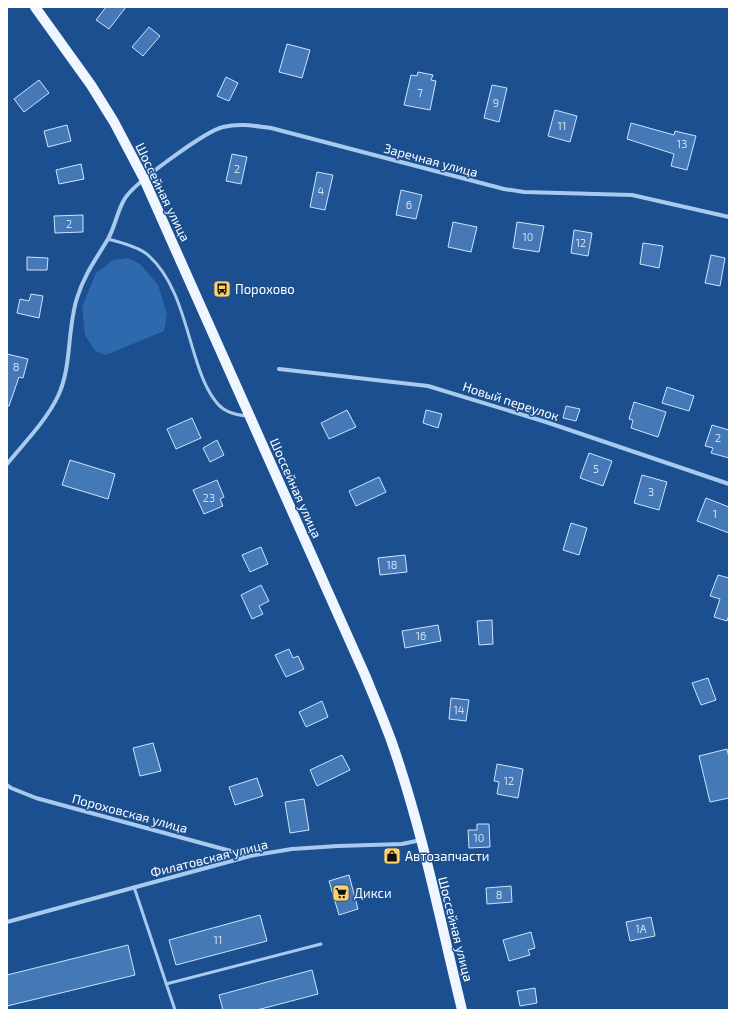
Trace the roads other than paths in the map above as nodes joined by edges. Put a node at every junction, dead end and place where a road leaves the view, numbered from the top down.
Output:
1 (35, 7) edge
2 (144, 179) junction
3 (729, 216) edge
4 (108, 238) junction
5 (279, 369) dead end
6 (250, 417) junction
7 (7, 464) edge
8 (729, 484) edge
9 (7, 784) edge
10 (421, 840) junction
11 (250, 856) junction
12 (134, 888) junction
13 (7, 922) edge
14 (320, 944) dead end
15 (166, 984) junction
16 (175, 1010) edge
17 (462, 1010) edge

1 - 2 main road, Шоссейная улица
2 - 3 street, Заречная улица
2 - 4 street, Заречная улица
2 - 6 main road, Шоссейная улица
4 - 6 lane
4 - 7 street, Заречная улица
5 - 8 street, Новый переулок
6 - 10 main road, Шоссейная улица
9 - 11 street, Пороховская улица
10 - 11 street, Филатовская улица
10 - 17 main road, Шоссейная улица
11 - 12 street, Филатовская улица
12 - 13 street, Филатовская улица
12 - 15 lane
14 - 15 lane
15 - 16 lane

